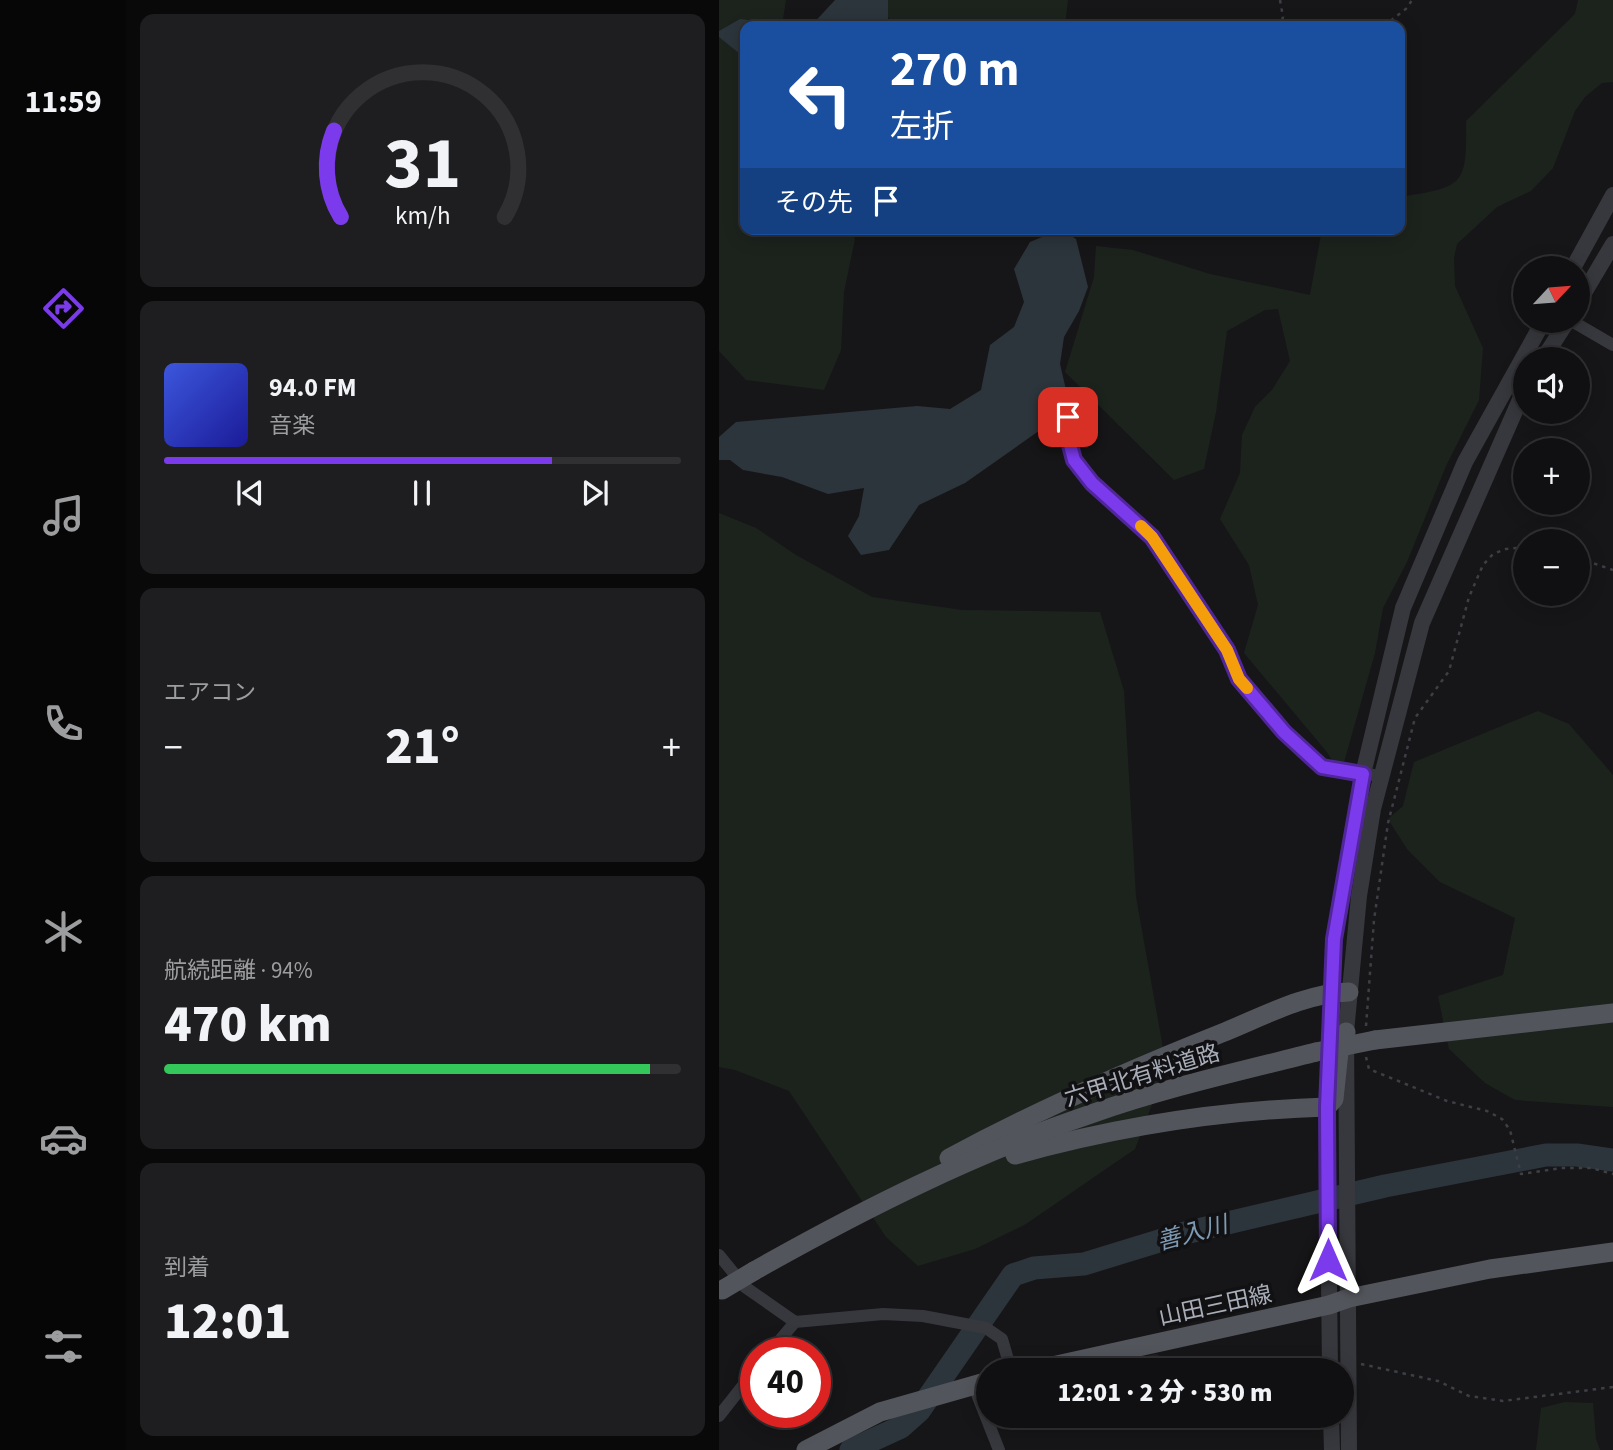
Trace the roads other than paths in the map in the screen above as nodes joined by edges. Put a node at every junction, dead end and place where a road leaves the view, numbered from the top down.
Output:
1 (1613, 195) edge
2 (1613, 244) edge
3 (1580, 256) edge
4 (1591, 281) edge
5 (1590, 332) edge
6 (1537, 333) edge
7 (1613, 345) edge
8 (1074, 398) dead end
9 (1513, 416) edge
10 (1363, 774) junction
11 (1380, 776) junction
12 (1340, 992) junction
13 (1613, 1013) edge
14 (1346, 1032) junction
15 (1327, 1107) junction
16 (936, 1176) junction
17 (810, 1240) junction
18 (1613, 1252) edge
19 (719, 1255) edge
20 (721, 1291) edge
21 (1350, 1298) junction
22 (1329, 1305) junction
23 (795, 1322) junction
24 (782, 1337) edge
25 (1008, 1358) edge
26 (1088, 1358) edge
27 (1330, 1358) edge
28 (976, 1383) edge
29 (740, 1389) edge
30 (719, 1416) edge
31 (993, 1428) edge
32 (1331, 1428) edge
33 (806, 1450) edge
34 (999, 1450) edge
35 (1332, 1450) edge
36 (1349, 1450) edge

1 - 3 street
2 - 4 street
5 - 7 street
6 - 10 street
8 - 10 street
9 - 11 street
10 - 11 street
10 - 12 street
11 - 12 street
12 - 14 street
12 - 15 street
12 - 17 main road
13 - 16 main road, 六甲北有料道路, bridge
14 - 15 main road
14 - 21 street
15 - 16 main road
15 - 22 street
16 - 17 main road, 六甲北有料道路
17 - 20 main road, 六甲北有料道路, bridge
18 - 21 main road, 山田三田線
19 - 23 street
21 - 22 main road, 山田三田線
21 - 36 street
22 - 26 main road, 山田三田線
22 - 27 street
23 - 24 street
23 - 25 street
28 - 33 main road
29 - 30 street
31 - 34 street
32 - 35 street

